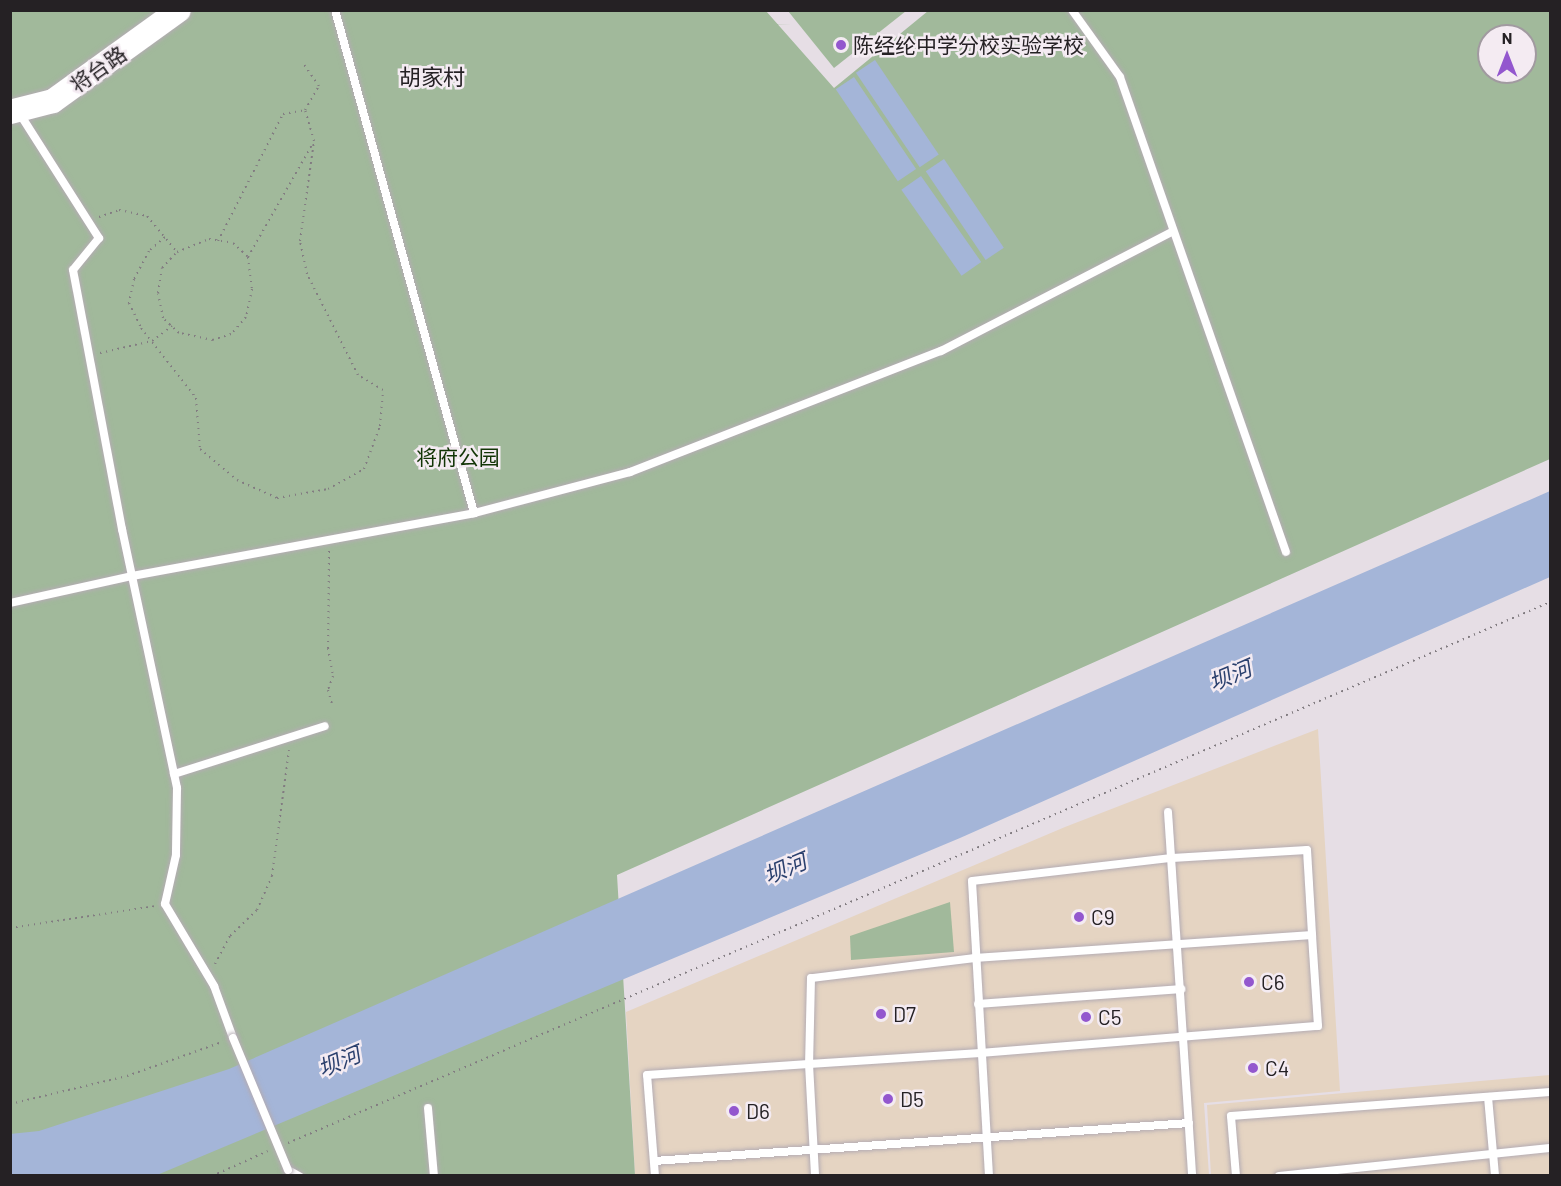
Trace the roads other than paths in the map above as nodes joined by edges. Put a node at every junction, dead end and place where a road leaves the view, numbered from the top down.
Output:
1 (179, 10) edge
2 (335, 10) edge
3 (1072, 10) edge
4 (14, 112) edge
5 (1173, 231) junction
6 (474, 513) junction
7 (1286, 552) dead end
8 (132, 576) junction
9 (10, 603) edge
10 (325, 726) dead end
11 (174, 774) junction
12 (1168, 812) dead end
13 (1172, 858) junction
14 (1312, 935) junction
15 (1178, 944) junction
16 (975, 958) junction
17 (1180, 989) junction
18 (978, 1004) junction
19 (1184, 1037) junction
20 (981, 1053) junction
21 (809, 1064) junction
22 (1551, 1092) edge
23 (1488, 1097) junction
24 (428, 1108) dead end
25 (1189, 1124) junction
26 (986, 1137) junction
27 (1551, 1148) edge
28 (814, 1150) junction
29 (1492, 1152) junction
30 (654, 1161) junction
31 (299, 1176) edge
32 (434, 1176) edge
33 (655, 1176) edge
34 (815, 1176) edge
35 (989, 1176) edge
36 (1192, 1176) edge
37 (1236, 1176) edge
38 (1279, 1176) edge
39 (1495, 1176) edge

1 - 4 main road, 将台路
2 - 6 lane
3 - 5 lane
4 - 8 lane
5 - 6 lane
5 - 7 lane
6 - 8 lane
8 - 9 lane
8 - 11 lane
10 - 11 lane
11 - 31 lane, bridge
12 - 13 lane
13 - 14 lane
13 - 15 lane
13 - 16 lane
14 - 15 lane
14 - 19 lane
15 - 16 lane
15 - 17 lane
16 - 18 lane
16 - 21 lane
17 - 18 lane
17 - 19 lane
18 - 20 lane
19 - 20 lane
19 - 25 lane
20 - 21 lane
20 - 26 lane
21 - 28 lane
21 - 30 lane
22 - 23 lane
23 - 29 lane
23 - 37 lane
24 - 32 lane
25 - 26 lane
25 - 36 lane
26 - 28 lane
26 - 35 lane
27 - 29 lane
28 - 30 lane
28 - 34 lane
29 - 38 lane
29 - 39 lane
30 - 33 lane

